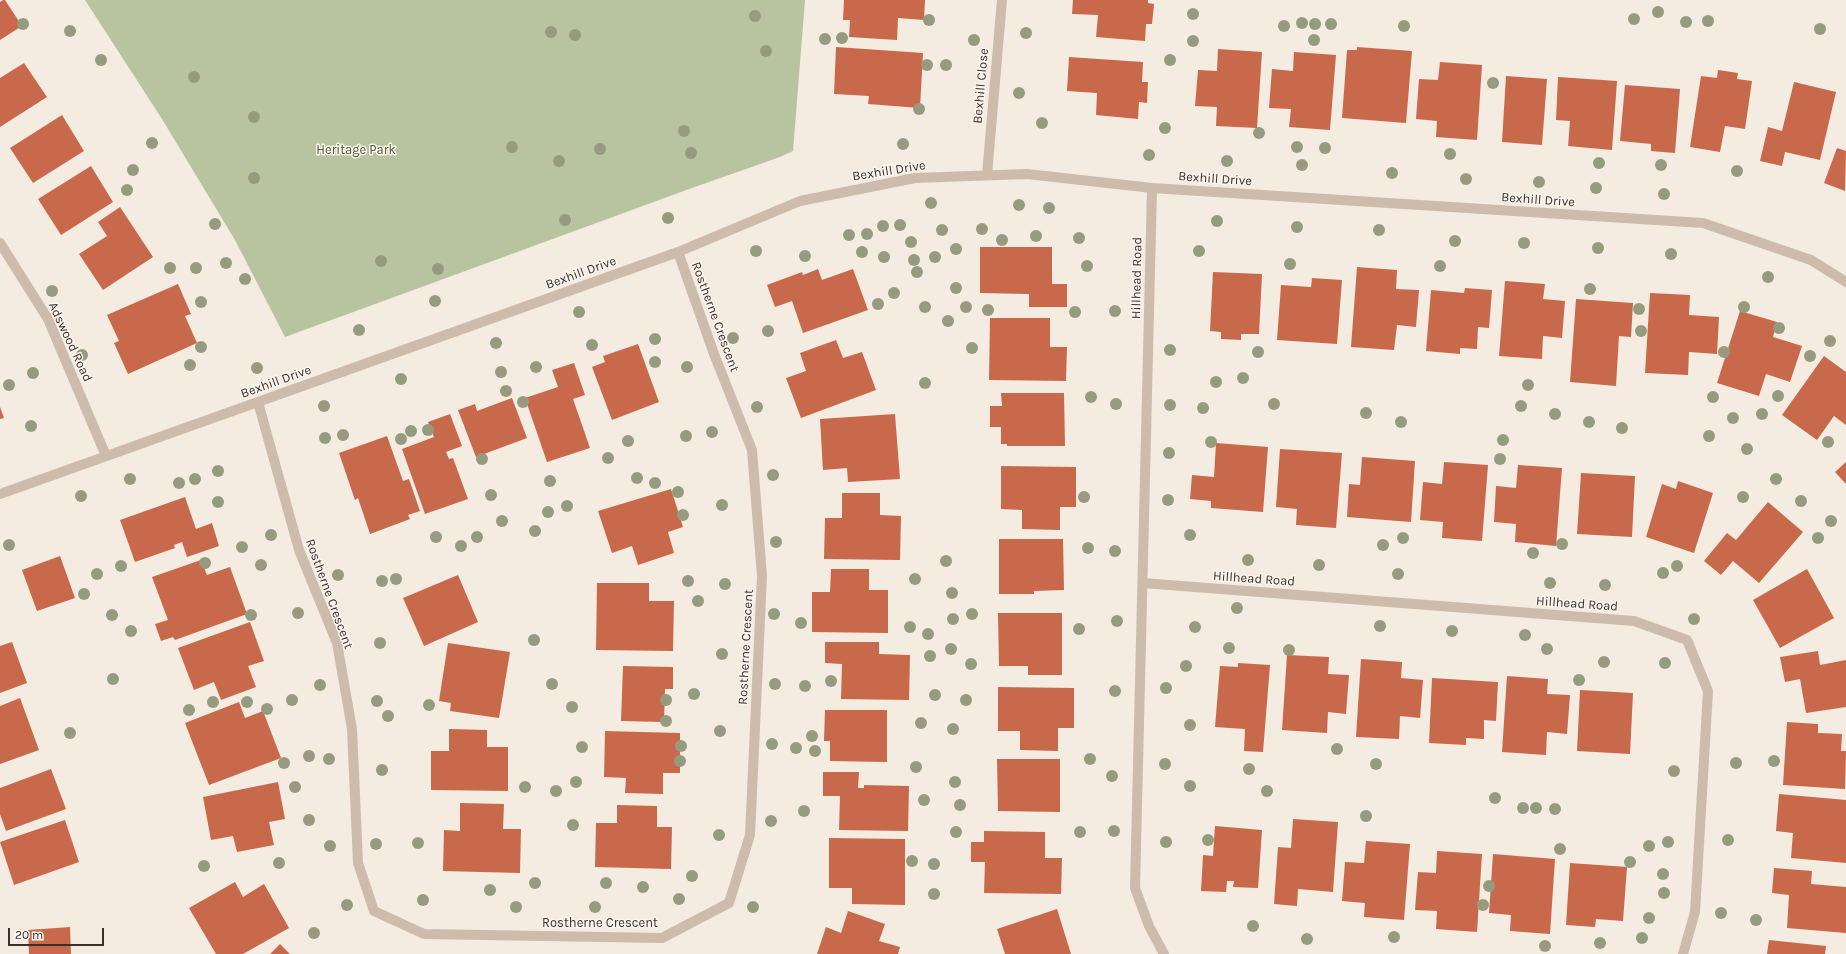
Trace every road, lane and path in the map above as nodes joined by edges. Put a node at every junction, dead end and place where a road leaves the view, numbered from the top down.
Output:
1 (1002, 0) edge
2 (987, 175) junction
3 (1152, 188) junction
4 (0, 243) edge
5 (678, 252) junction
6 (1846, 282) edge
7 (258, 402) junction
8 (106, 456) junction
9 (0, 494) edge
10 (1142, 583) junction
11 (1164, 954) edge
12 (1683, 954) edge

1 - 2 street, Bexhill Close
2 - 3 street, Bexhill Drive
2 - 5 street, Bexhill Drive
3 - 6 street, Bexhill Drive
3 - 10 street, Hillhead Road
4 - 8 street, Adswood Road
5 - 7 street, Bexhill Drive
5 - 7 street, Rostherne Crescent
7 - 8 street, Bexhill Drive
8 - 9 street, Bexhill Drive
10 - 11 street, Hillhead Road
10 - 12 street, Hillhead Road

